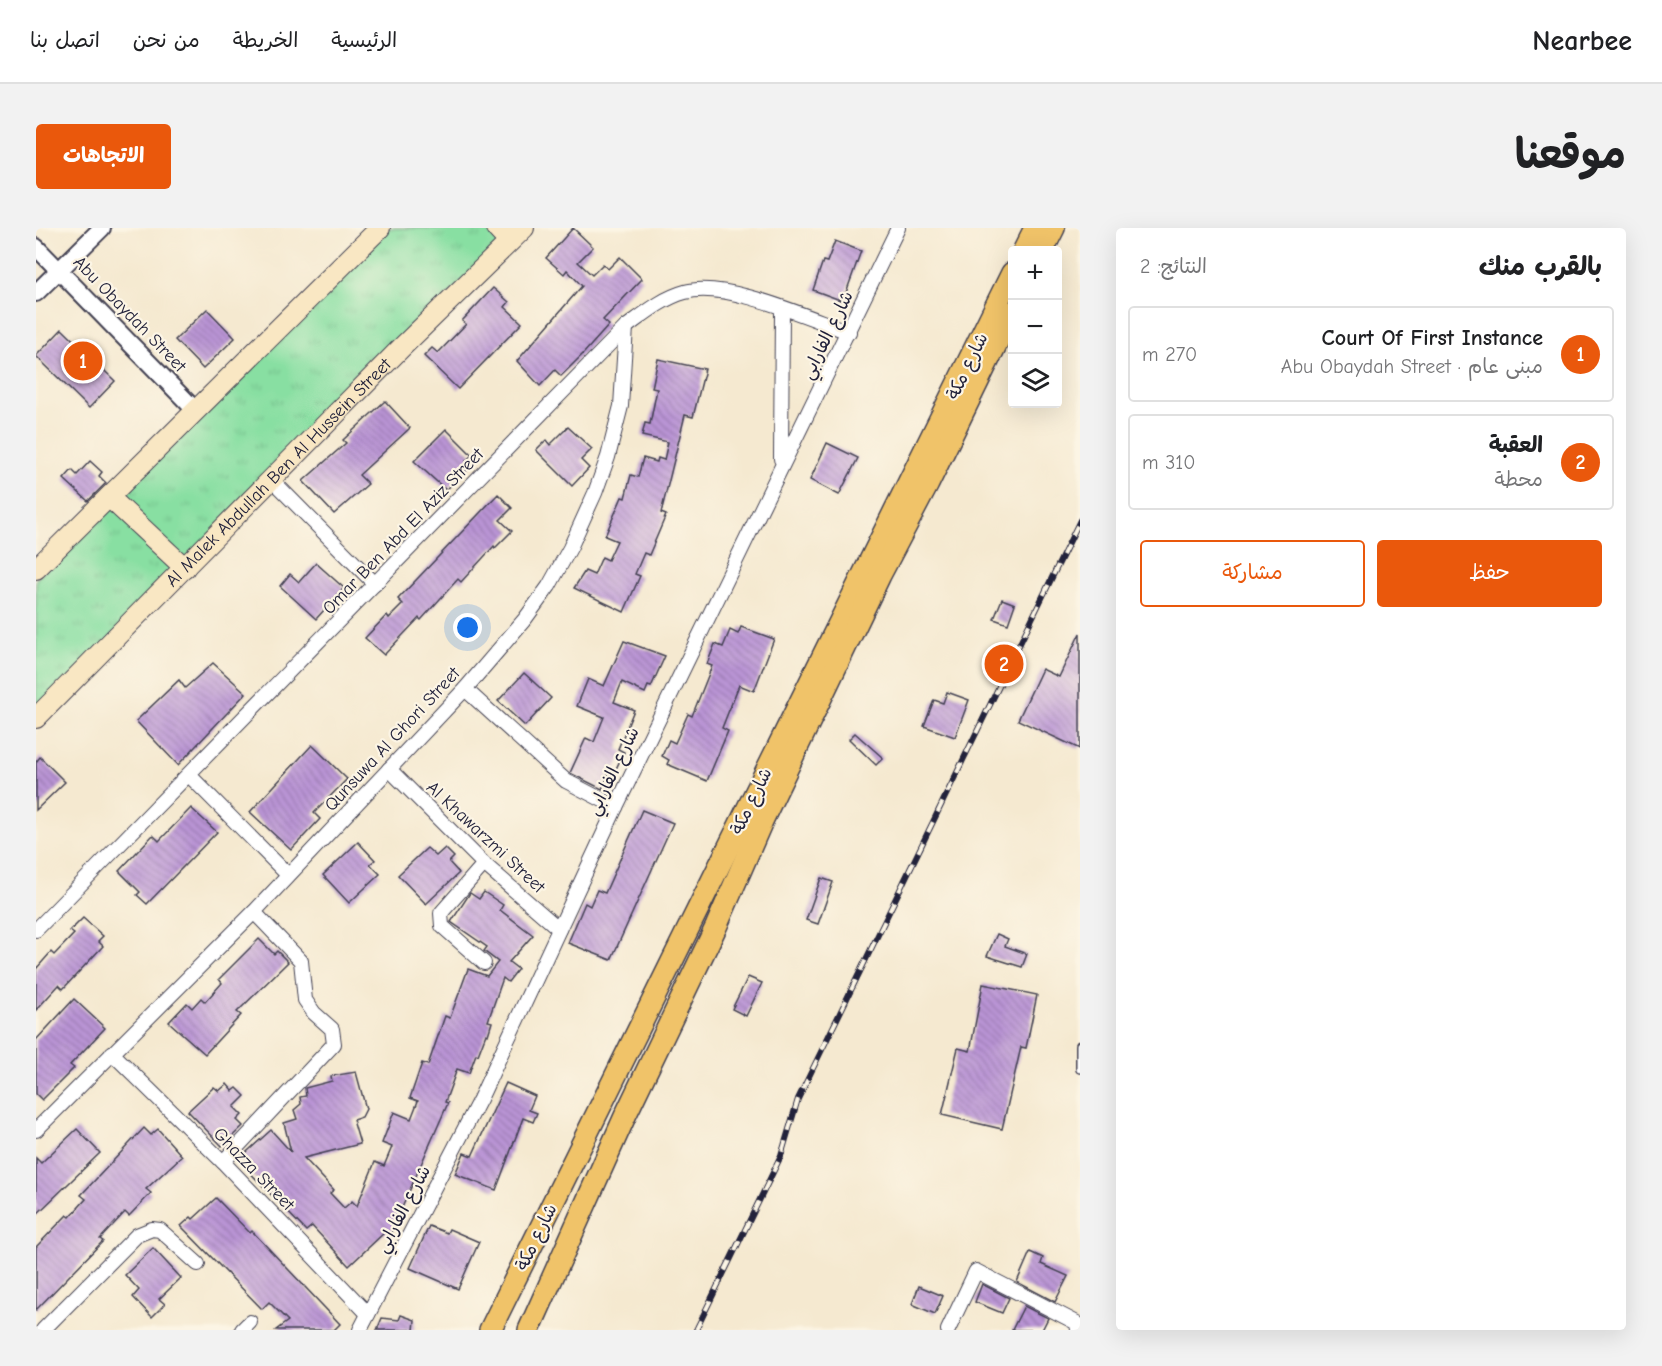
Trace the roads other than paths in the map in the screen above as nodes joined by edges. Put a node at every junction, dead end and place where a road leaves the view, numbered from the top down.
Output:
1 (102, 228) edge
2 (380, 228) edge
3 (524, 228) edge
4 (898, 228) edge
5 (1035, 228) edge
6 (1054, 228) edge
7 (502, 235) edge
8 (36, 246) edge
9 (1026, 246) edge
10 (1045, 246) edge
11 (61, 269) junction
12 (1008, 281) edge
13 (36, 293) edge
14 (782, 309) junction
15 (1008, 320) edge
16 (626, 327) junction
17 (849, 332) junction
18 (195, 410) junction
19 (781, 465) junction
20 (272, 480) junction
21 (109, 497) junction
22 (185, 568) junction
23 (36, 569) edge
24 (375, 585) junction
25 (465, 689) junction
26 (36, 718) edge
27 (389, 769) junction
28 (189, 775) junction
29 (616, 807) junction
30 (484, 864) junction
31 (288, 875) junction
32 (254, 912) junction
33 (559, 929) junction
34 (36, 930) edge
35 (484, 963) dead end
36 (1080, 1045) edge
37 (112, 1053) junction
38 (1080, 1070) edge
39 (36, 1130) edge
40 (224, 1162) junction
41 (198, 1264) dead end
42 (368, 1314) junction
43 (43, 1330) edge
44 (360, 1330) edge
45 (490, 1330) edge
46 (529, 1330) edge
47 (948, 1330) edge
48 (1078, 1330) edge

1 - 11 street
2 - 18 main road
3 - 7 main road, Al Malek Abdullah Ben Al Hussein Street
4 - 17 street, شارع الفارابي
5 - 9 main road
6 - 10 main road
7 - 20 main road, Al Malek Abdullah Ben Al Hussein Street
8 - 11 street, Abu Obaydah Street
11 - 13 street
11 - 18 street, Abu Obaydah Street
12 - 45 main road, شارع مكة
14 - 16 street, Omar Ben Abd El Aziz Street
14 - 17 street, Omar Ben Abd El Aziz Street
14 - 19 street
15 - 46 main road, شارع مكة
16 - 24 street, Omar Ben Abd El Aziz Street
16 - 25 street, Qunsuwa Al Ghori Street
17 - 19 street, شارع الفارابي
18 - 21 main road
19 - 29 street, شارع الفارابي
20 - 22 main road, Al Malek Abdullah Ben Al Hussein Street
20 - 24 street
21 - 22 main road
21 - 23 main road
22 - 26 main road, Al Malek Abdullah Ben Al Hussein Street
24 - 28 street, Omar Ben Abd El Aziz Street
25 - 27 street, Qunsuwa Al Ghori Street
25 - 29 street
27 - 30 street, Al Khawarzmi Street
27 - 31 street, Qunsuwa Al Ghori Street
28 - 31 street
28 - 34 street, Omar Ben Abd El Aziz Street
29 - 33 street, شارع الفارابي
30 - 33 street, Al Khawarzmi Street
30 - 35 street
31 - 32 street, Qunsuwa Al Ghori Street
32 - 37 street, Qunsuwa Al Ghori Street
32 - 40 street
33 - 42 street, شارع الفارابي
36 - 38 lane
37 - 39 street, Qunsuwa Al Ghori Street
37 - 40 street, Ghazza Street
40 - 42 street, Ghazza Street
41 - 43 street
42 - 44 street, شارع الفارابي
47 - 48 street

